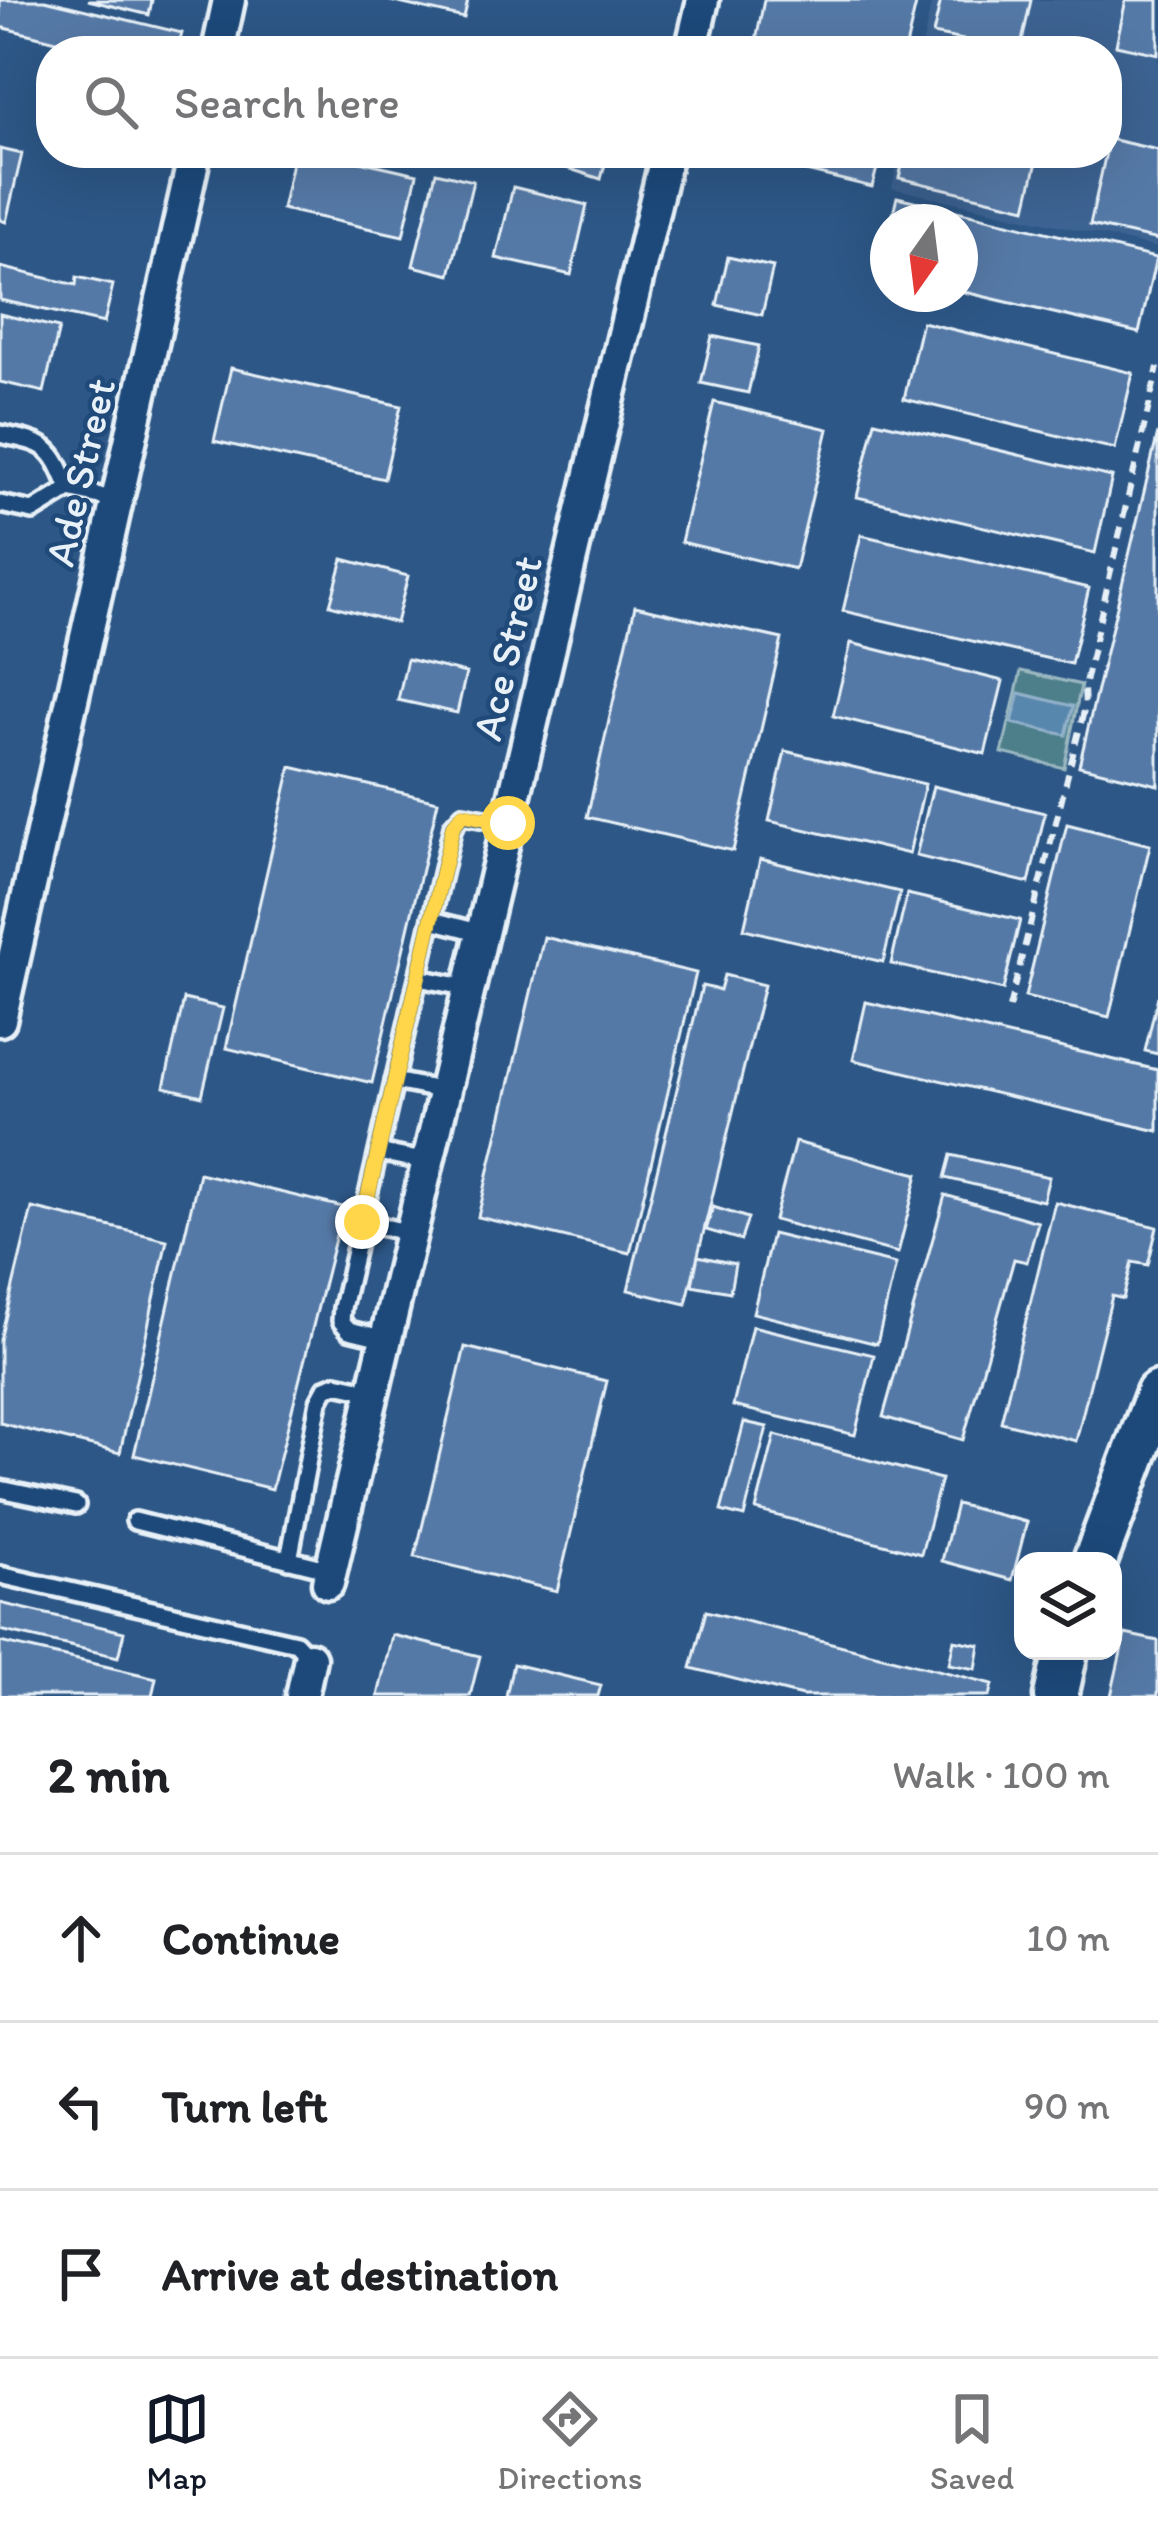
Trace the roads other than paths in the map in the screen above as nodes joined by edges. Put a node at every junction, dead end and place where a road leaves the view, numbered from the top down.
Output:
1 (229, 0) edge
2 (704, 0) edge
3 (221, 36) edge
4 (695, 36) edge
5 (192, 168) edge
6 (663, 168) edge
7 (0, 434) edge
8 (69, 489) junction
9 (117, 500) junction
10 (0, 504) edge
11 (508, 823) junction
12 (432, 920) junction
13 (482, 932) junction
14 (418, 977) junction
15 (470, 988) junction
16 (0, 1020) edge
17 (394, 1082) junction
18 (445, 1091) junction
19 (378, 1152) junction
20 (428, 1162) junction
21 (362, 1222) junction
22 (411, 1233) junction
23 (386, 1339) junction
24 (373, 1392) junction
25 (1158, 1393) edge
26 (0, 1489) edge
27 (76, 1505) dead end
28 (135, 1520) dead end
29 (1098, 1552) edge
30 (289, 1560) junction
31 (0, 1575) edge
32 (330, 1576) joint
33 (310, 1658) joint
34 (1064, 1660) edge
35 (302, 1696) edge
36 (1056, 1696) edge

1 - 3 street
2 - 4 street
5 - 9 street, Ade Street
6 - 11 street, Ace Street
7 - 8 lane
8 - 9 lane
8 - 10 lane
9 - 16 street, Ade Street
11 - 12 lane
11 - 13 street, Ace Street
12 - 13 lane
12 - 14 lane
13 - 15 street, Ace Street
14 - 15 lane
14 - 17 lane
15 - 18 street, Ace Street
17 - 18 lane
17 - 19 lane
18 - 20 street, Ace Street
19 - 20 lane
19 - 21 lane
20 - 22 street, Ace Street
21 - 22 lane
21 - 23 lane
22 - 23 street, Ace Street
23 - 24 street, Ace Street
24 - 30 lane
24 - 32 street, Ace Street
25 - 29 street
26 - 27 lane
28 - 30 lane
30 - 32 lane
31 - 33 lane
33 - 35 street
34 - 36 street

